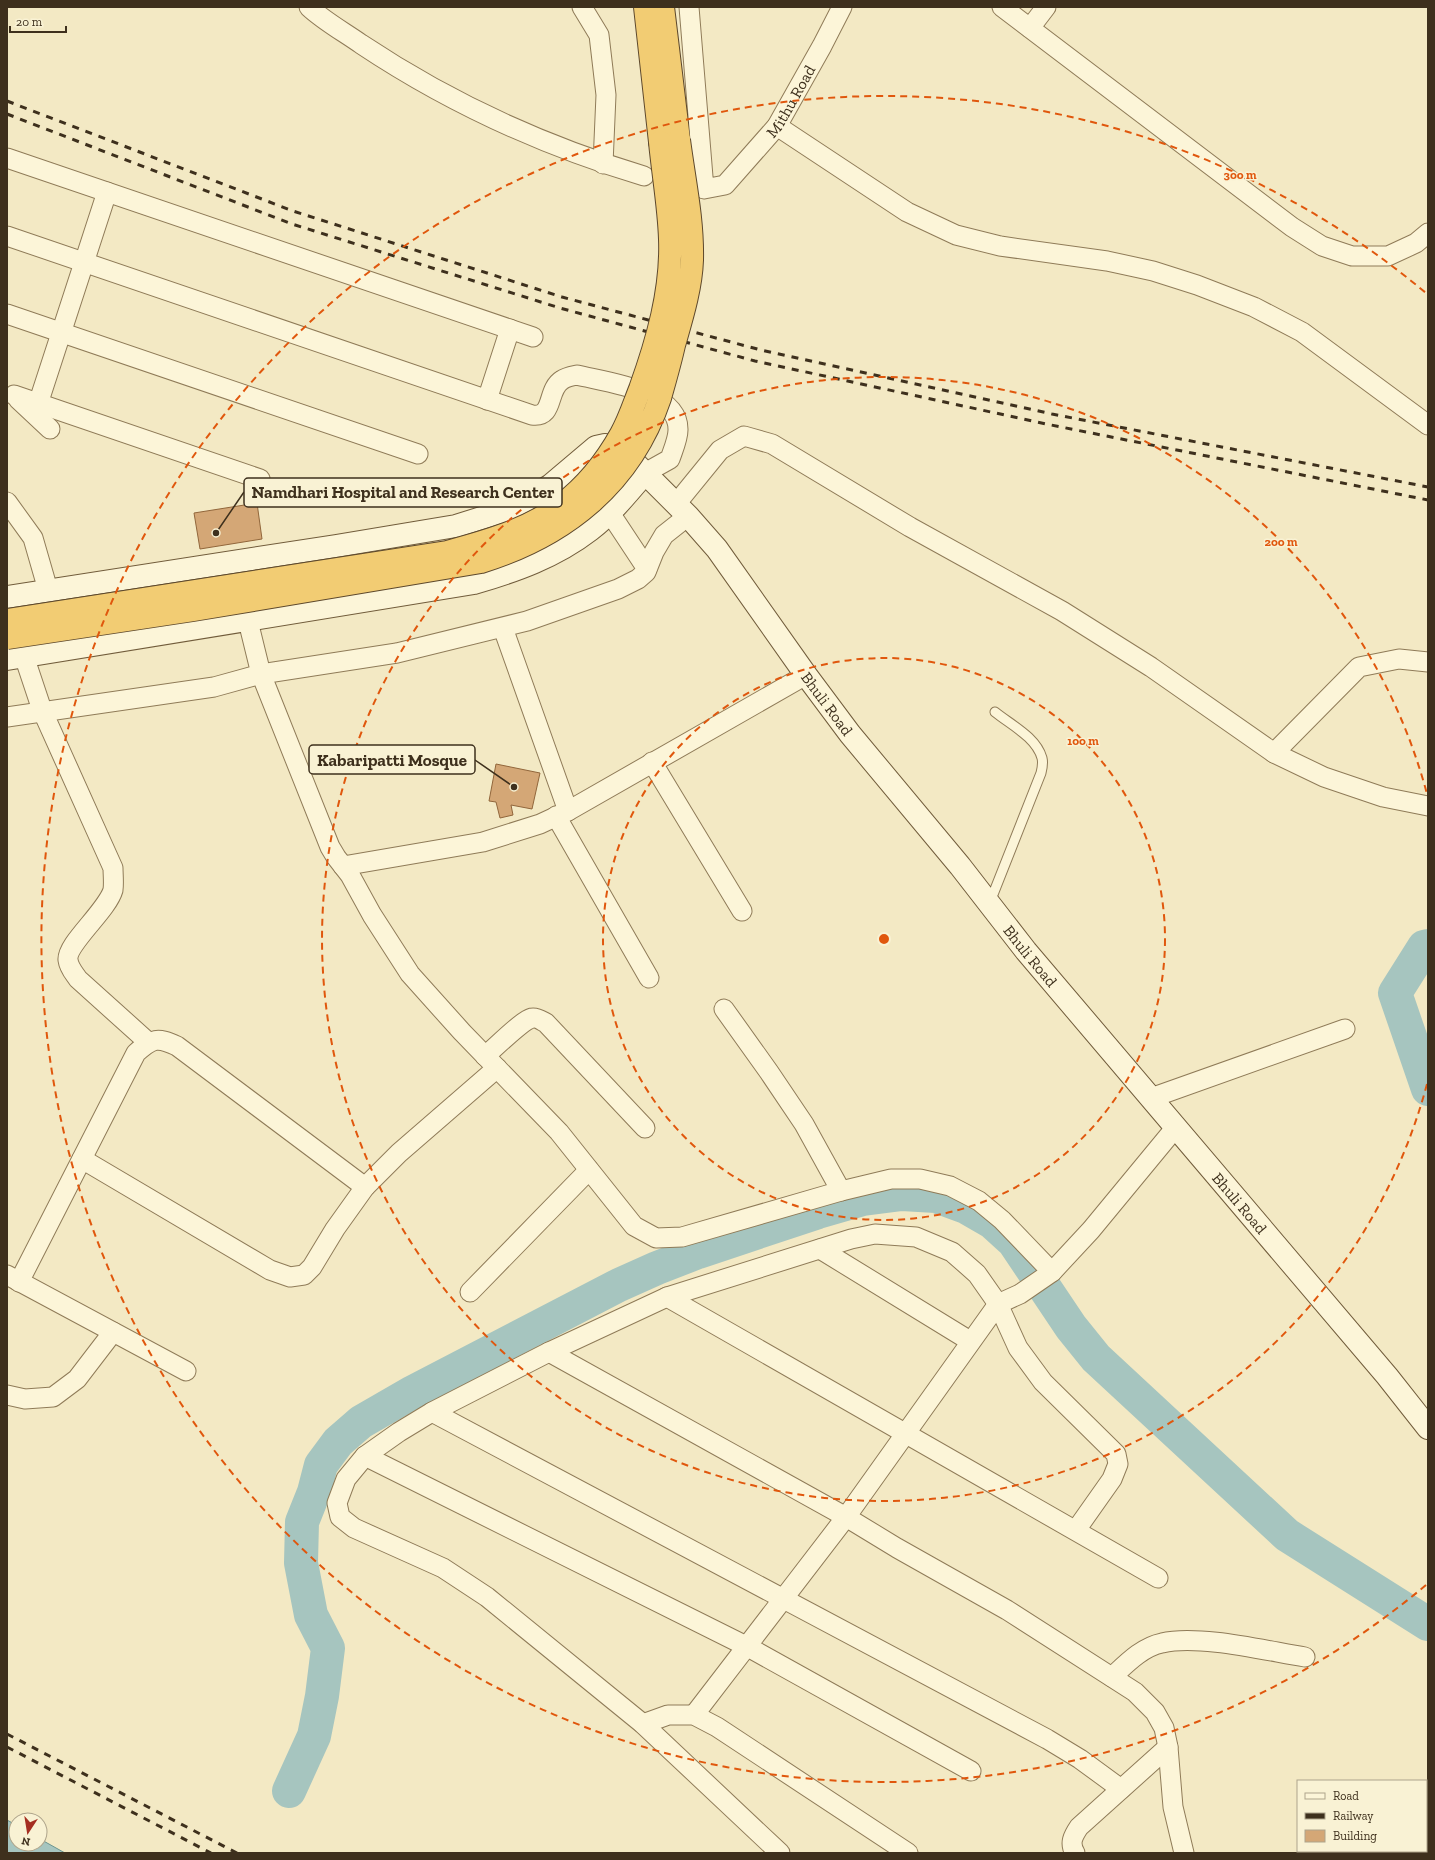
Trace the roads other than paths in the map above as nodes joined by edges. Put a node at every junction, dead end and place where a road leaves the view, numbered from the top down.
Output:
1 (309, 7) edge
2 (582, 7) edge
3 (645, 7) edge
4 (663, 7) edge
5 (689, 7) edge
6 (842, 7) edge
7 (1002, 7) edge
8 (1046, 7) edge
9 (1030, 28) junction
10 (777, 126) junction
11 (669, 141) junction
12 (7, 158) edge
13 (603, 164) junction
14 (644, 176) dead end
15 (107, 192) junction
16 (1428, 234) edge
17 (7, 236) edge
18 (84, 262) junction
19 (7, 314) edge
20 (510, 329) junction
21 (61, 333) junction
22 (533, 337) dead end
23 (10, 392) edge
24 (487, 400) junction
25 (38, 404) junction
26 (1428, 425) edge
27 (50, 429) dead end
28 (418, 454) dead end
29 (646, 473) junction
30 (260, 479) dead end
31 (7, 502) edge
32 (682, 510) junction
33 (610, 513) junction
34 (647, 569) junction
35 (48, 590) junction
36 (7, 596) edge
37 (7, 620) edge
38 (248, 621) junction
39 (503, 628) junction
40 (7, 638) edge
41 (16, 657) edge
42 (1428, 662) edge
43 (261, 674) junction
44 (806, 675) junction
45 (42, 710) junction
46 (995, 712) dead end
47 (7, 717) edge
48 (1274, 753) junction
49 (652, 762) junction
50 (1428, 806) edge
51 (562, 813) junction
52 (343, 866) junction
53 (989, 903) junction
54 (742, 911) dead end
55 (649, 978) dead end
56 (724, 1009) dead end
57 (1345, 1029) dead end
58 (148, 1042) junction
59 (491, 1062) junction
60 (1152, 1098) junction
61 (1176, 1127) junction
62 (645, 1128) dead end
63 (82, 1159) junction
64 (590, 1170) junction
65 (365, 1187) junction
66 (841, 1191) junction
67 (820, 1249) junction
68 (1049, 1274) junction
69 (13, 1278) edge
70 (470, 1292) dead end
71 (667, 1297) junction
72 (998, 1304) junction
73 (113, 1332) junction
74 (970, 1341) junction
75 (549, 1352) junction
76 (186, 1370) dead end
77 (7, 1395) edge
78 (432, 1412) junction
79 (1428, 1428) edge
80 (905, 1432) junction
81 (365, 1456) junction
82 (846, 1517) junction
83 (1076, 1530) junction
84 (1158, 1578) dead end
85 (785, 1599) junction
86 (748, 1646) junction
87 (1305, 1657) dead end
88 (1112, 1677) junction
89 (694, 1715) junction
90 (643, 1724) junction
91 (1168, 1747) junction
92 (972, 1771) dead end
93 (1121, 1789) junction
94 (780, 1853) edge
95 (908, 1853) edge
96 (1075, 1853) edge
97 (1184, 1853) edge

1 - 13 street
2 - 13 street
3 - 11 highway
4 - 11 highway
5 - 10 street, Mithu Road
6 - 10 street, Mithu Road
7 - 9 street
8 - 9 street
9 - 16 street
10 - 26 street
11 - 37 highway, bridge
11 - 40 highway, bridge
12 - 15 street
13 - 14 street
15 - 18 street
15 - 20 street
17 - 18 street
18 - 21 street
18 - 24 street
19 - 21 street
20 - 22 street
20 - 24 street
21 - 25 street
21 - 28 street
23 - 25 street
23 - 27 street
24 - 29 street
25 - 30 street
29 - 32 main road, Bhuli Road
29 - 33 main road
29 - 35 main road, Bhuli Road
31 - 35 street
32 - 34 street
32 - 44 main road, Bhuli Road
32 - 48 street
33 - 34 street
33 - 38 main road
34 - 39 street
35 - 36 main road, Bhuli Road
38 - 41 main road
38 - 43 street
39 - 43 street
39 - 51 street
41 - 45 street
42 - 48 street
43 - 45 street
43 - 52 street
44 - 49 street
44 - 53 main road, Bhuli Road
45 - 47 street
45 - 58 street
46 - 53 lane
48 - 50 street
49 - 51 street
49 - 54 street
51 - 52 street
51 - 55 street
52 - 59 street
53 - 60 main road, Bhuli Road
56 - 66 street
57 - 60 street
58 - 63 street
58 - 65 street
59 - 62 street
59 - 64 street
59 - 65 street
60 - 61 main road, Bhuli Road
61 - 68 street
61 - 79 main road, Bhuli Road
63 - 65 street
63 - 69 street
64 - 66 street
64 - 70 street
66 - 68 street
67 - 71 street
67 - 72 street
67 - 74 street
68 - 72 street
69 - 73 street
71 - 75 street
71 - 80 street
72 - 74 street
72 - 83 street
73 - 76 street
73 - 77 street
74 - 80 street
75 - 78 street
75 - 82 street
78 - 81 street
78 - 85 street
80 - 82 street
80 - 83 street
81 - 86 street
81 - 90 street
82 - 85 street
82 - 88 street
83 - 84 street
85 - 86 street
85 - 93 street
86 - 89 street
86 - 92 street
87 - 88 street
88 - 91 street
89 - 90 street
89 - 95 street
90 - 94 street
91 - 93 street
91 - 97 street
93 - 96 street

